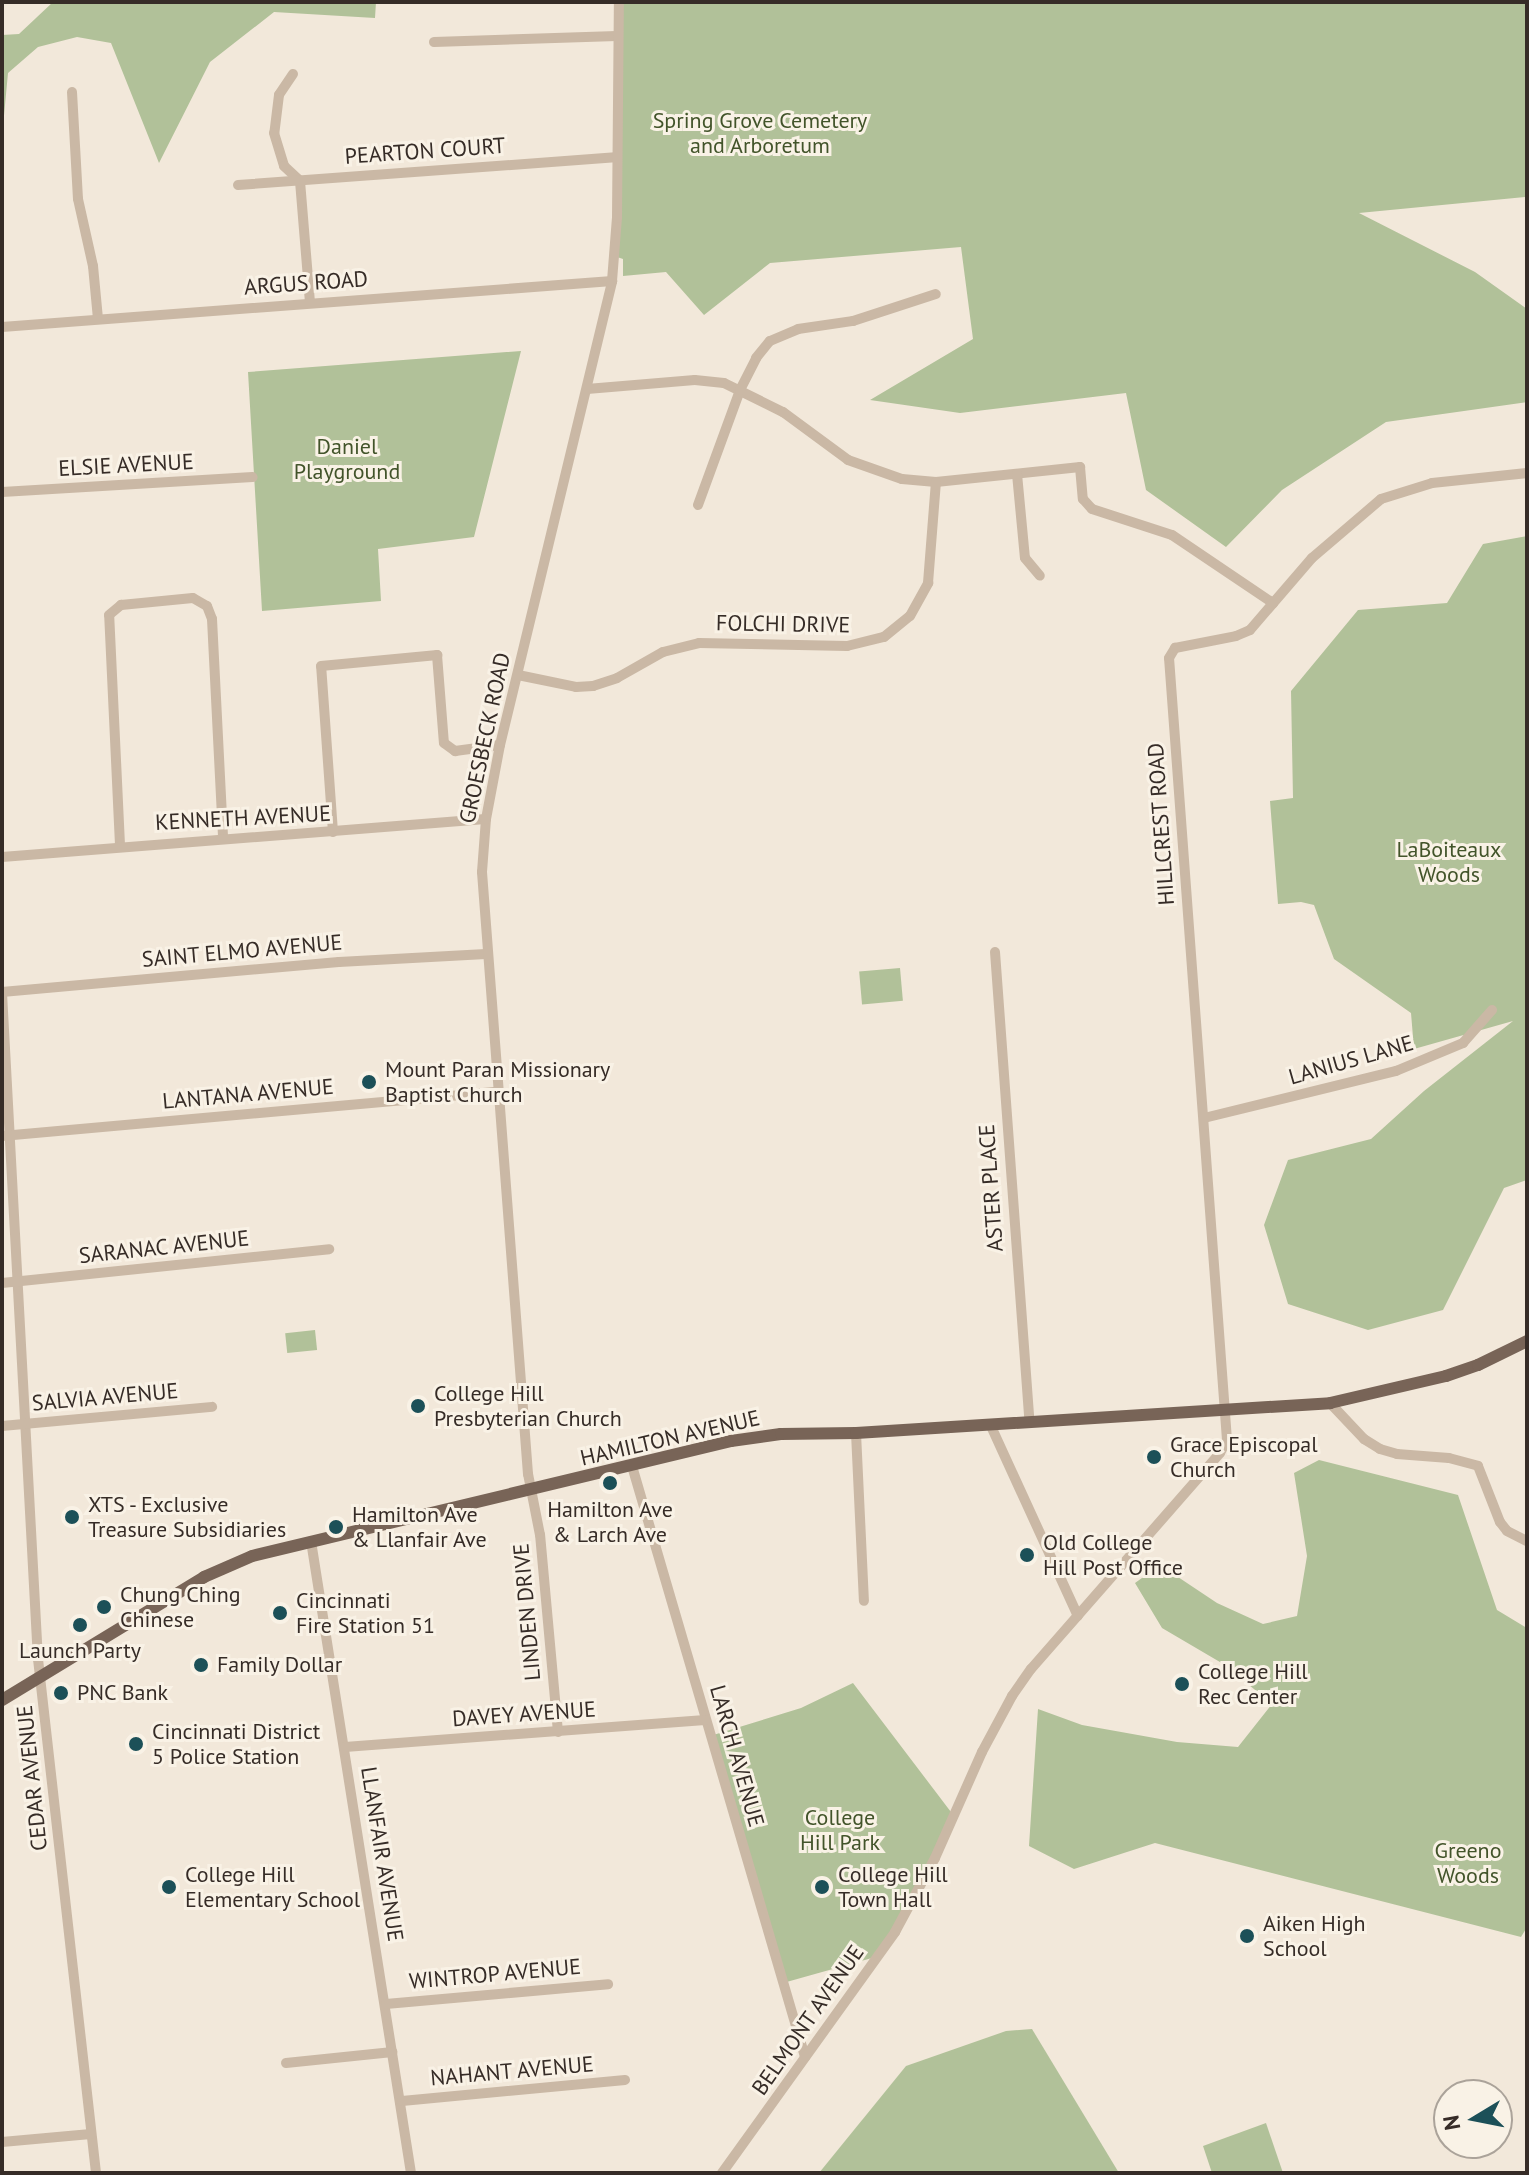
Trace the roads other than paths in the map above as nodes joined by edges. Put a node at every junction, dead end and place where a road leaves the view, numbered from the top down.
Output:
1 (619, 2) edge
2 (617, 36) junction
3 (434, 42) dead end
4 (293, 74) dead end
5 (72, 92) dead end
6 (615, 157) junction
7 (300, 181) junction
8 (238, 185) dead end
9 (612, 281) junction
10 (936, 294) dead end
11 (310, 303) junction
12 (98, 319) junction
13 (2, 327) edge
14 (587, 389) junction
15 (740, 390) junction
16 (1527, 473) edge
17 (1017, 474) junction
18 (253, 477) dead end
19 (936, 482) junction
20 (2, 492) edge
21 (698, 505) dead end
22 (1040, 576) dead end
23 (1273, 603) junction
24 (518, 675) junction
25 (500, 745) junction
26 (486, 819) junction
27 (333, 832) junction
28 (223, 838) junction
29 (120, 845) junction
30 (2, 857) edge
31 (995, 952) dead end
32 (486, 954) junction
33 (2, 992) edge
34 (1492, 1010) dead end
35 (4, 1083) edge
36 (497, 1092) junction
37 (1204, 1118) junction
38 (6, 1136) edge
39 (329, 1249) dead end
40 (18, 1282) junction
41 (2, 1283) edge
42 (1527, 1341) edge
43 (1330, 1403) junction
44 (212, 1407) dead end
45 (1227, 1410) junction
46 (1029, 1420) junction
47 (26, 1424) junction
48 (990, 1424) junction
49 (2, 1426) edge
50 (856, 1433) junction
51 (632, 1466) junction
52 (532, 1490) junction
53 (311, 1541) junction
54 (1527, 1541) edge
55 (864, 1601) dead end
56 (1078, 1616) junction
57 (41, 1677) junction
58 (2, 1700) edge
59 (705, 1720) junction
60 (558, 1732) junction
61 (345, 1747) junction
62 (608, 1984) dead end
63 (386, 2004) junction
64 (392, 2052) junction
65 (805, 2057) junction
66 (286, 2063) dead end
67 (625, 2080) dead end
68 (402, 2101) junction
69 (91, 2134) junction
70 (2, 2142) edge
71 (96, 2173) edge
72 (411, 2173) edge
73 (722, 2173) edge

1 - 2 street, GROESBECK ROAD
2 - 3 street
2 - 6 street, GROESBECK ROAD
4 - 7 street
5 - 12 street
6 - 7 street, PEARTON COURT
6 - 9 street, GROESBECK ROAD
7 - 8 street, PEARTON COURT
7 - 11 street
9 - 11 street, ARGUS ROAD
9 - 14 street, GROESBECK ROAD
10 - 15 street
11 - 12 street, ARGUS ROAD
12 - 13 street, ARGUS ROAD
14 - 15 street
14 - 24 street, GROESBECK ROAD
15 - 19 street
15 - 21 street
16 - 23 street, HILLCREST ROAD
17 - 19 street
17 - 22 street
17 - 23 street
18 - 20 street, ELSIE AVENUE
19 - 24 street, FOLCHI DRIVE
23 - 37 street, HILLCREST ROAD
24 - 25 street, GROESBECK ROAD
25 - 26 street, GROESBECK ROAD
25 - 27 street
26 - 27 street, KENNETH AVENUE
26 - 32 street, GROESBECK ROAD
27 - 28 street, KENNETH AVENUE
28 - 29 street, KENNETH AVENUE
28 - 29 street
29 - 30 street, KENNETH AVENUE
31 - 46 street, ASTER PLACE
32 - 33 street, SAINT ELMO AVENUE
32 - 36 street, GROESBECK ROAD
33 - 35 street, CEDAR AVENUE
34 - 37 street, LANIUS LANE
35 - 38 street, CEDAR AVENUE
36 - 38 street, LANTANA AVENUE
36 - 52 street, GROESBECK ROAD
37 - 45 street, HILLCREST ROAD
38 - 40 street, CEDAR AVENUE
39 - 40 street, SARANAC AVENUE
40 - 41 street, SARANAC AVENUE
40 - 47 street, CEDAR AVENUE
42 - 43 main road, HAMILTON AVENUE
43 - 45 main road, HAMILTON AVENUE
43 - 54 street
44 - 47 street, SALVIA AVENUE
45 - 46 main road, HAMILTON AVENUE
45 - 56 street, BELMONT AVENUE
46 - 48 main road, HAMILTON AVENUE
47 - 49 street, SALVIA AVENUE
47 - 57 street, CEDAR AVENUE
48 - 50 main road, HAMILTON AVENUE
48 - 56 street
50 - 51 main road, HAMILTON AVENUE
50 - 55 street
51 - 52 main road, HAMILTON AVENUE
51 - 59 street, LARCH AVENUE
52 - 53 main road, HAMILTON AVENUE
52 - 60 street, LINDEN DRIVE
53 - 57 main road, HAMILTON AVENUE
53 - 61 street, LLANFAIR AVENUE
56 - 65 street, BELMONT AVENUE
57 - 58 main road, HAMILTON AVENUE
57 - 69 street, CEDAR AVENUE
59 - 60 street, DAVEY AVENUE
59 - 65 street, LARCH AVENUE
60 - 61 street, DAVEY AVENUE
61 - 63 street, LLANFAIR AVENUE
62 - 63 street, WINTROP AVENUE
63 - 64 street, LLANFAIR AVENUE
64 - 66 street
64 - 68 street, LLANFAIR AVENUE
65 - 73 street, BELMONT AVENUE
67 - 68 street, NAHANT AVENUE
68 - 72 street, LLANFAIR AVENUE
69 - 70 street
69 - 71 street, CEDAR AVENUE

